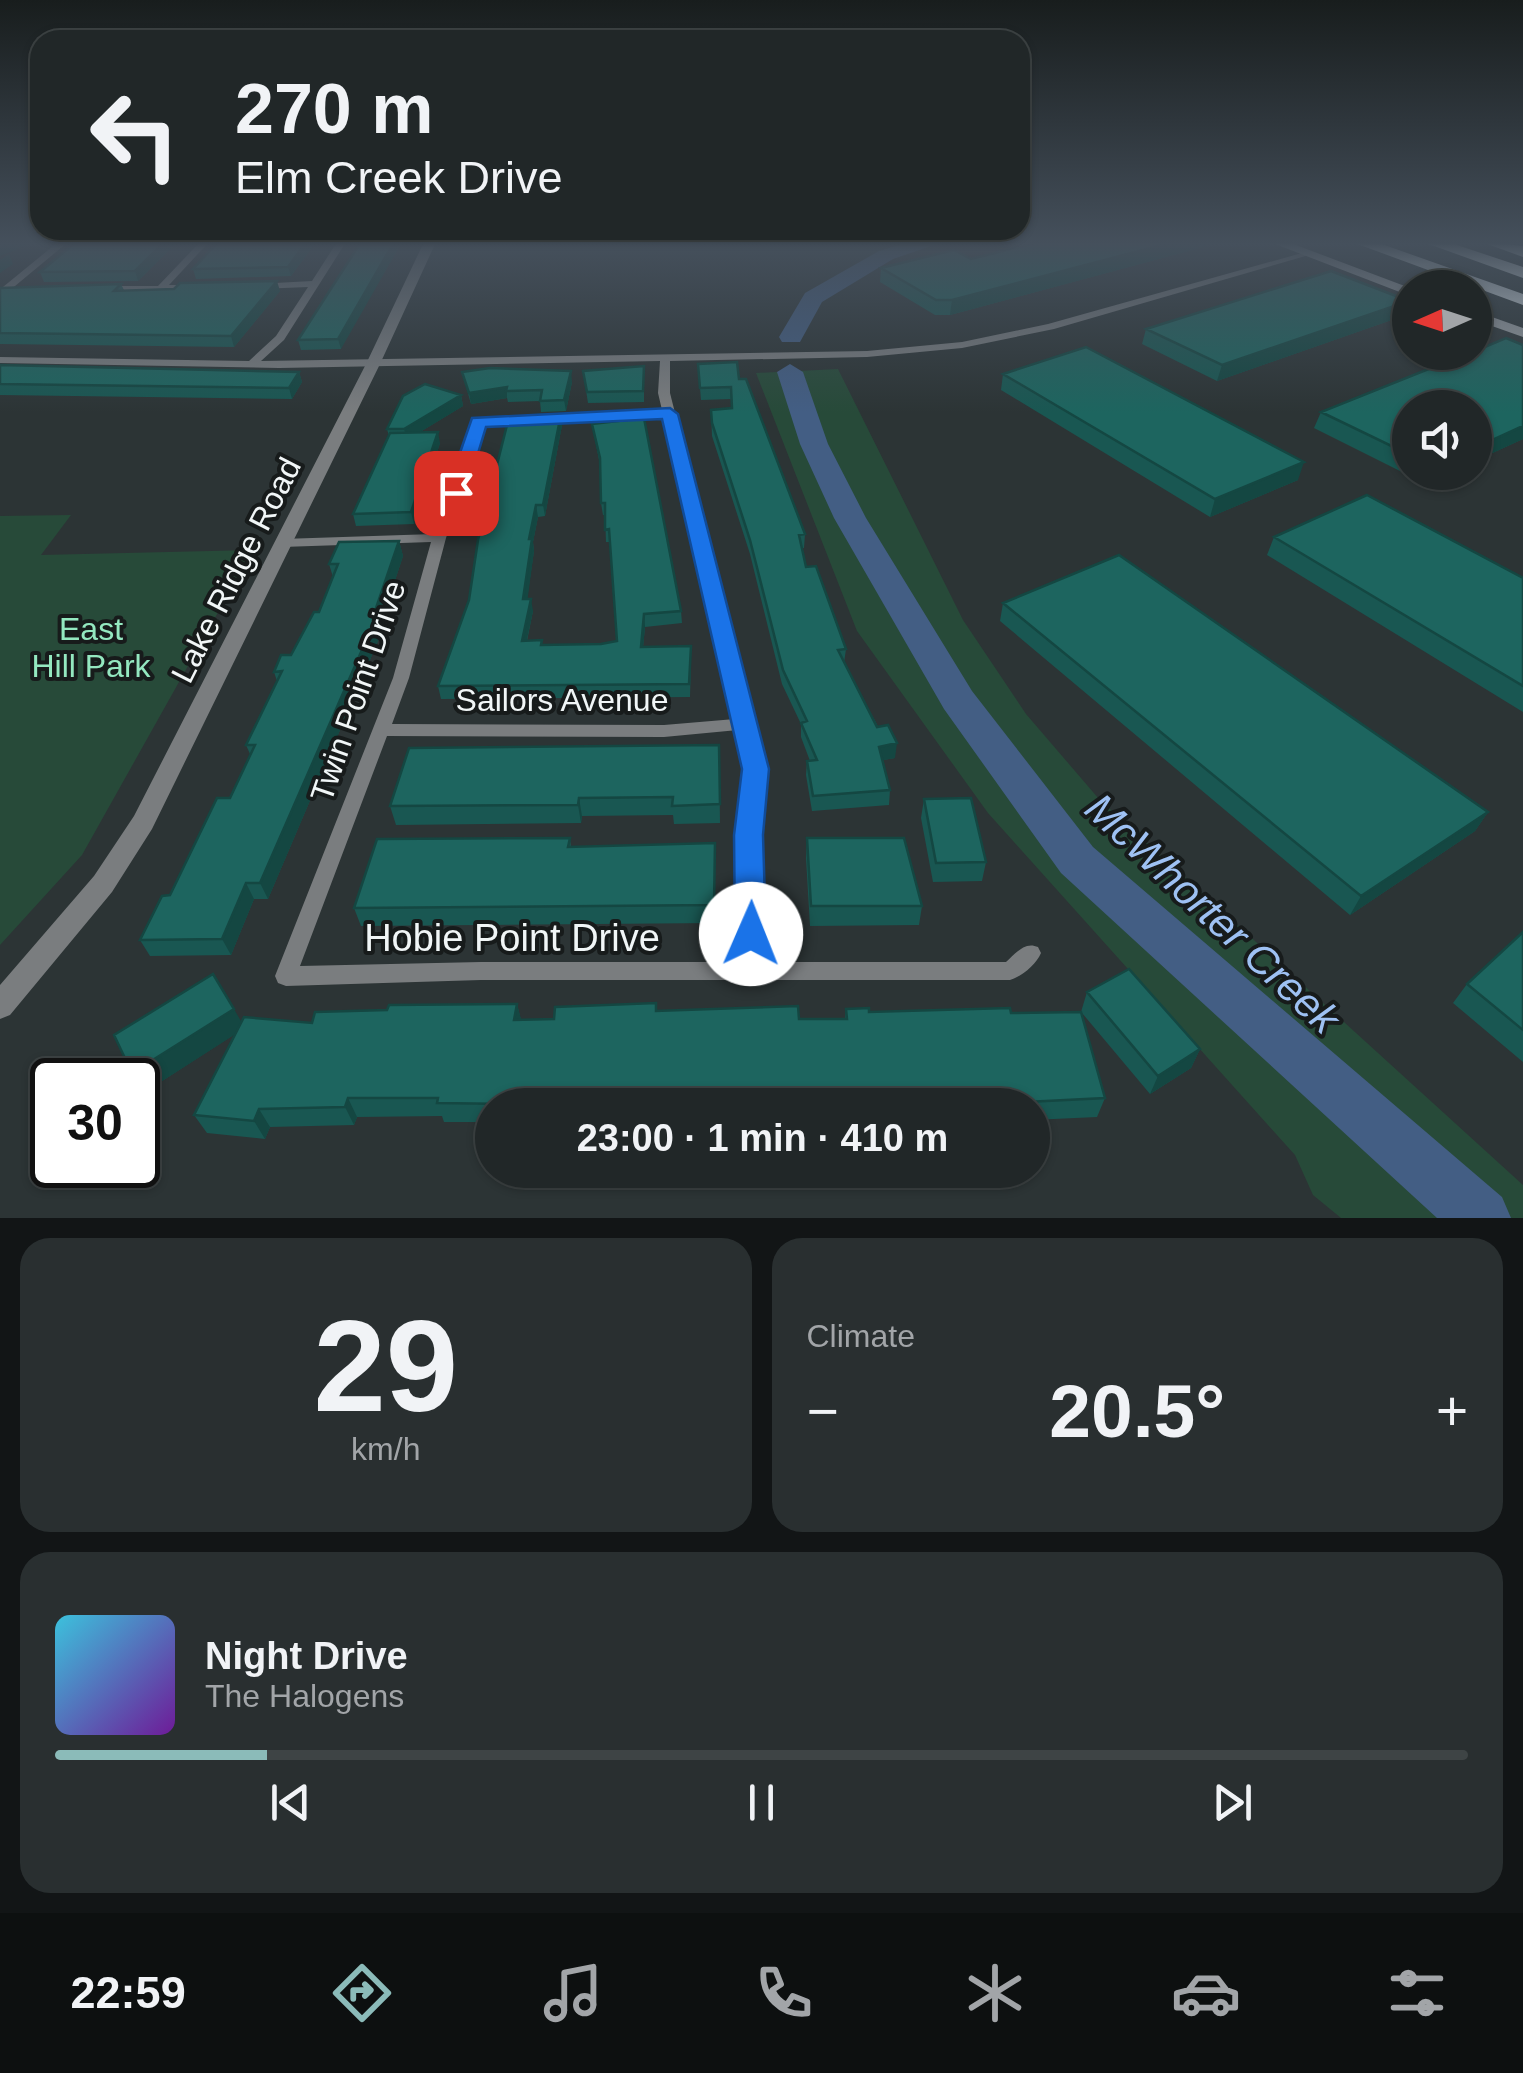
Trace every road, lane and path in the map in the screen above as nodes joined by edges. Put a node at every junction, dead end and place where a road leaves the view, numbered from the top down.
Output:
1 (306, 299) edge
2 (404, 299) edge
3 (1147, 299) edge
4 (1492, 304) edge
5 (1523, 316) edge
6 (1492, 322) edge
7 (1523, 333) edge
8 (665, 357) junction
9 (0, 360) edge
10 (252, 364) junction
11 (374, 364) junction
12 (670, 414) junction
13 (439, 538) junction
14 (282, 542) junction
15 (742, 724) junction
16 (382, 730) junction
17 (1031, 952) dead end
18 (750, 972) junction
19 (286, 976) joint
20 (0, 1006) edge

1 - 10 street
2 - 11 street, Lake Ridge Road
3 - 8 street
4 - 5 highway
6 - 7 main road
8 - 11 street
8 - 12 street
9 - 10 street
10 - 11 street
11 - 14 street, Lake Ridge Road
12 - 13 street, Twin Point Drive
12 - 15 street
13 - 14 street
13 - 16 street, Twin Point Drive
14 - 20 street, Lake Ridge Road
15 - 16 street, Sailors Avenue
15 - 18 street
16 - 19 street, Twin Point Drive
17 - 18 street, Hobie Point Drive
18 - 19 street, Hobie Point Drive

